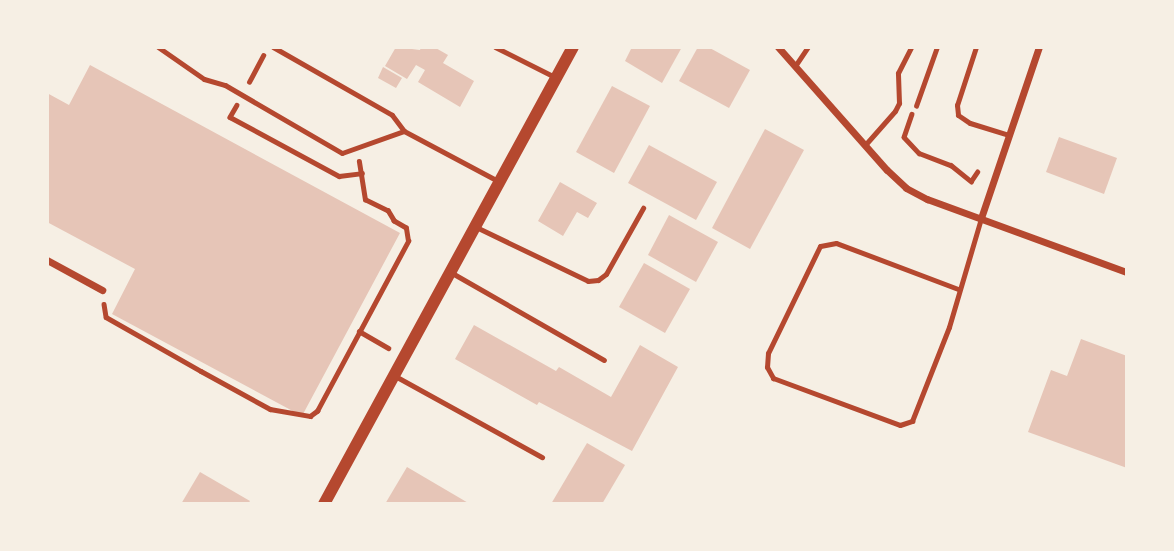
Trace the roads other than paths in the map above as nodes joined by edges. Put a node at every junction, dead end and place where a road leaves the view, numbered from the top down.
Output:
1 (158, 47) edge
2 (273, 47) edge
3 (495, 47) edge
4 (573, 47) edge
5 (778, 47) edge
6 (808, 47) edge
7 (911, 47) edge
8 (976, 47) edge
9 (1039, 47) edge
10 (795, 66) junction
11 (557, 78) junction
12 (404, 131) junction
13 (1009, 135) junction
14 (865, 145) junction
15 (500, 183) junction
16 (643, 208) dead end
17 (981, 218) junction
18 (475, 227) junction
19 (47, 260) edge
20 (451, 272) junction
21 (1127, 272) edge
22 (958, 289) junction
23 (102, 290) dead end
24 (604, 360) dead end
25 (394, 376) junction
26 (542, 457) dead end
27 (324, 504) edge

1 - 12 lane
2 - 12 lane
3 - 11 lane
4 - 11 street
5 - 10 street
6 - 10 lane
7 - 14 lane
8 - 13 lane
9 - 13 street
10 - 14 street
11 - 15 street
12 - 15 lane
13 - 17 street
14 - 17 street
15 - 18 street
16 - 18 lane
17 - 21 street
17 - 22 lane
18 - 20 street
19 - 23 street
20 - 24 lane
20 - 25 street
22 - 22 lane
25 - 26 lane
25 - 27 street

